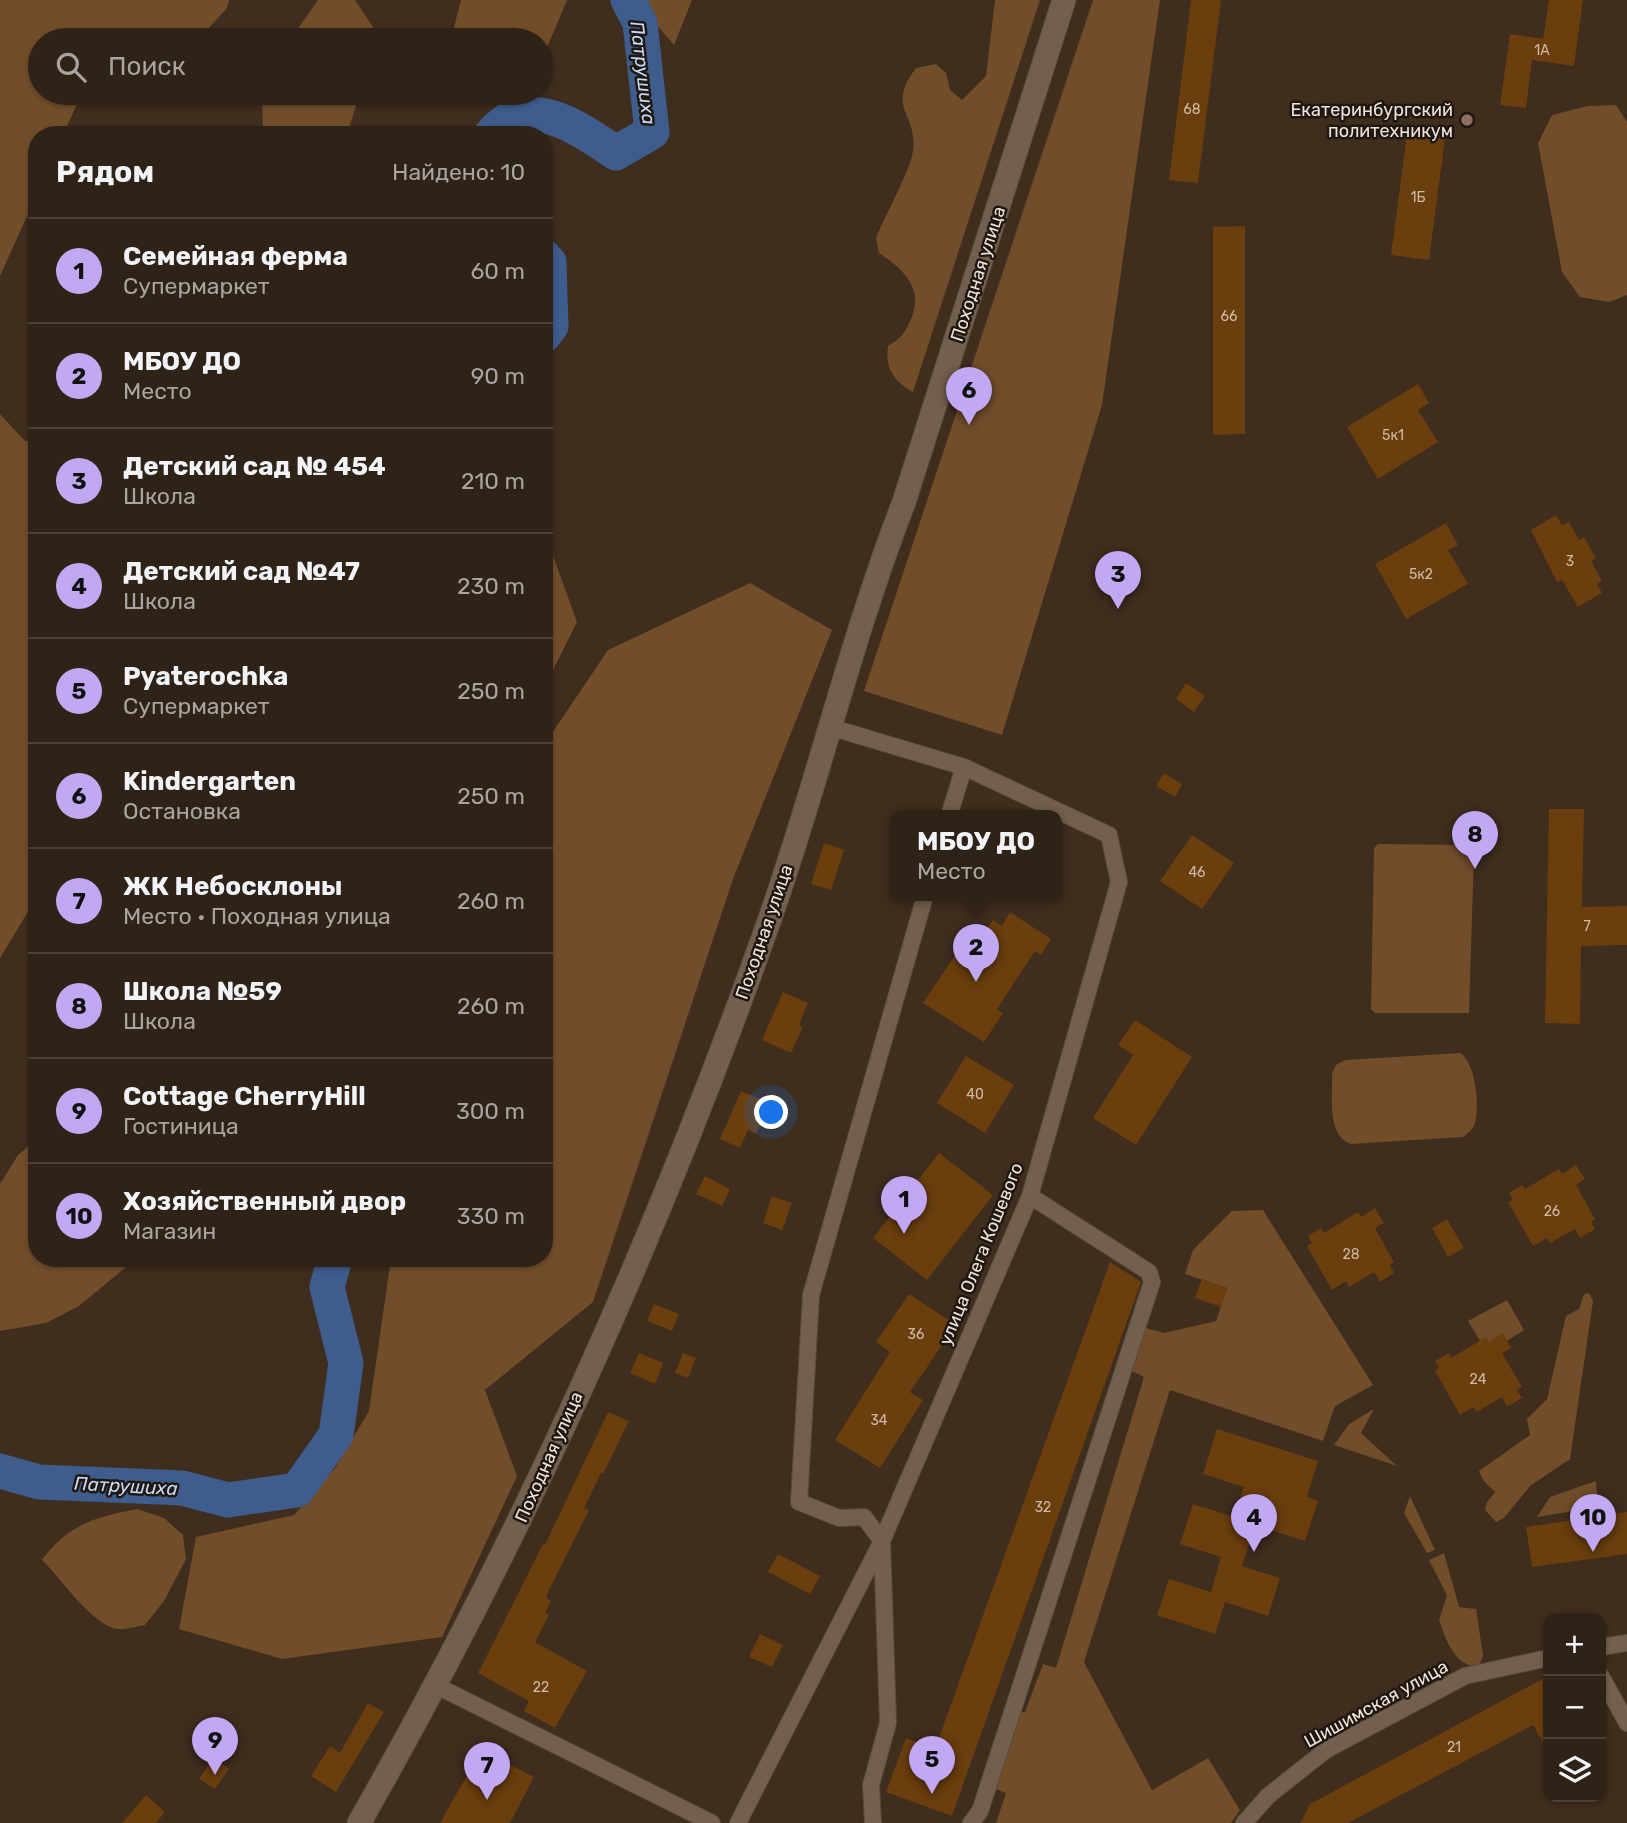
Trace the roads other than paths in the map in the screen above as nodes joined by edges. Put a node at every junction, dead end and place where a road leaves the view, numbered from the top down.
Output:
1 (1064, 0) edge
2 (830, 727) junction
3 (964, 767) junction
4 (951, 810) edge
5 (1056, 810) edge
6 (1062, 813) edge
7 (924, 901) edge
8 (1030, 1196) junction
9 (882, 1541) junction
10 (1627, 1643) edge
11 (1606, 1646) edge
12 (1543, 1659) edge
13 (1606, 1685) edge
14 (437, 1686) junction
15 (1627, 1723) edge
16 (359, 1823) edge
17 (712, 1823) edge
18 (738, 1823) edge
19 (873, 1823) edge
20 (971, 1823) edge
21 (1244, 1823) edge

1 - 2 main road, Походная улица
2 - 3 street, улица Олега Кошевого
2 - 14 main road, Походная улица
3 - 4 street
3 - 5 street, улица Олега Кошевого
6 - 8 street, улица Олега Кошевого
7 - 9 street
8 - 9 street, улица Олега Кошевого
8 - 20 street
9 - 18 street, улица Олега Кошевого
9 - 19 street
10 - 11 street
12 - 21 street, Шишимская улица
13 - 15 street
14 - 16 main road, Походная улица
14 - 17 street

